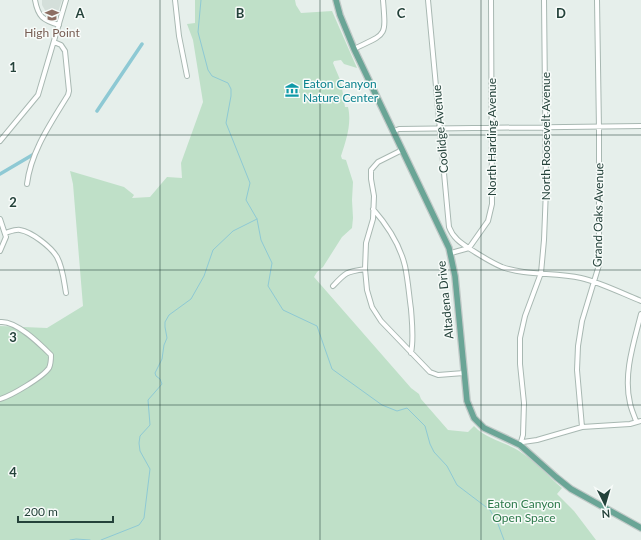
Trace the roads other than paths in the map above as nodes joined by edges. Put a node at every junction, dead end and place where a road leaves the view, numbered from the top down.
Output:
1 (35, 0) edge
2 (66, 0) edge
3 (174, 0) edge
4 (336, 0) edge
5 (383, 0) edge
6 (428, 0) edge
7 (490, 0) edge
8 (544, 0) edge
9 (597, 0) edge
10 (59, 25) junction
11 (54, 42) junction
12 (354, 49) junction
13 (188, 76) dead end
14 (641, 126) edge
15 (599, 127) junction
16 (492, 128) junction
17 (546, 128) junction
18 (440, 129) junction
19 (394, 131) junction
20 (0, 141) edge
21 (402, 150) junction
22 (27, 184) dead end
23 (373, 209) junction
24 (0, 219) edge
25 (2, 226) edge
26 (5, 233) junction
27 (469, 248) junction
28 (0, 251) edge
29 (450, 253) junction
30 (365, 269) junction
31 (541, 273) junction
32 (594, 282) junction
33 (333, 286) dead end
34 (66, 293) dead end
35 (641, 301) edge
36 (641, 314) edge
37 (0, 322) edge
38 (411, 353) junction
39 (464, 373) junction
40 (0, 399) edge
41 (636, 421) junction
42 (641, 421) edge
43 (582, 427) junction
44 (520, 445) junction
45 (641, 528) edge

1 - 10 street
2 - 10 street
3 - 13 street
4 - 12 main road, Altadena Drive
5 - 12 street
6 - 18 street, Coolidge Avenue
7 - 16 street, North Harding Avenue
8 - 17 street, North Roosevelt Avenue
9 - 15 street, Grand Oaks Avenue
10 - 11 street
11 - 20 street
11 - 22 street
12 - 19 main road, Altadena Drive
14 - 15 street
15 - 17 street
15 - 32 street, Grand Oaks Avenue
16 - 17 street
16 - 18 street
16 - 27 street, North Harding Avenue
17 - 31 street, North Roosevelt Avenue
18 - 19 street
18 - 27 street, Coolidge Avenue
19 - 21 main road, Altadena Drive
21 - 23 street
21 - 29 main road, Altadena Drive
23 - 30 street
23 - 38 street
24 - 25 street
25 - 26 street
26 - 28 street
26 - 34 street
27 - 29 street
27 - 31 street, Coolidge Avenue
29 - 39 main road, Altadena Drive
30 - 33 street
30 - 38 street
31 - 32 street, Coolidge Avenue
31 - 44 street, North Roosevelt Avenue
32 - 35 street, Coolidge Avenue
32 - 43 street, Grand Oaks Avenue
36 - 41 street
37 - 40 street
38 - 39 street
39 - 44 main road, Altadena Drive
41 - 42 street
41 - 43 street
43 - 44 street
44 - 45 main road, Altadena Drive

